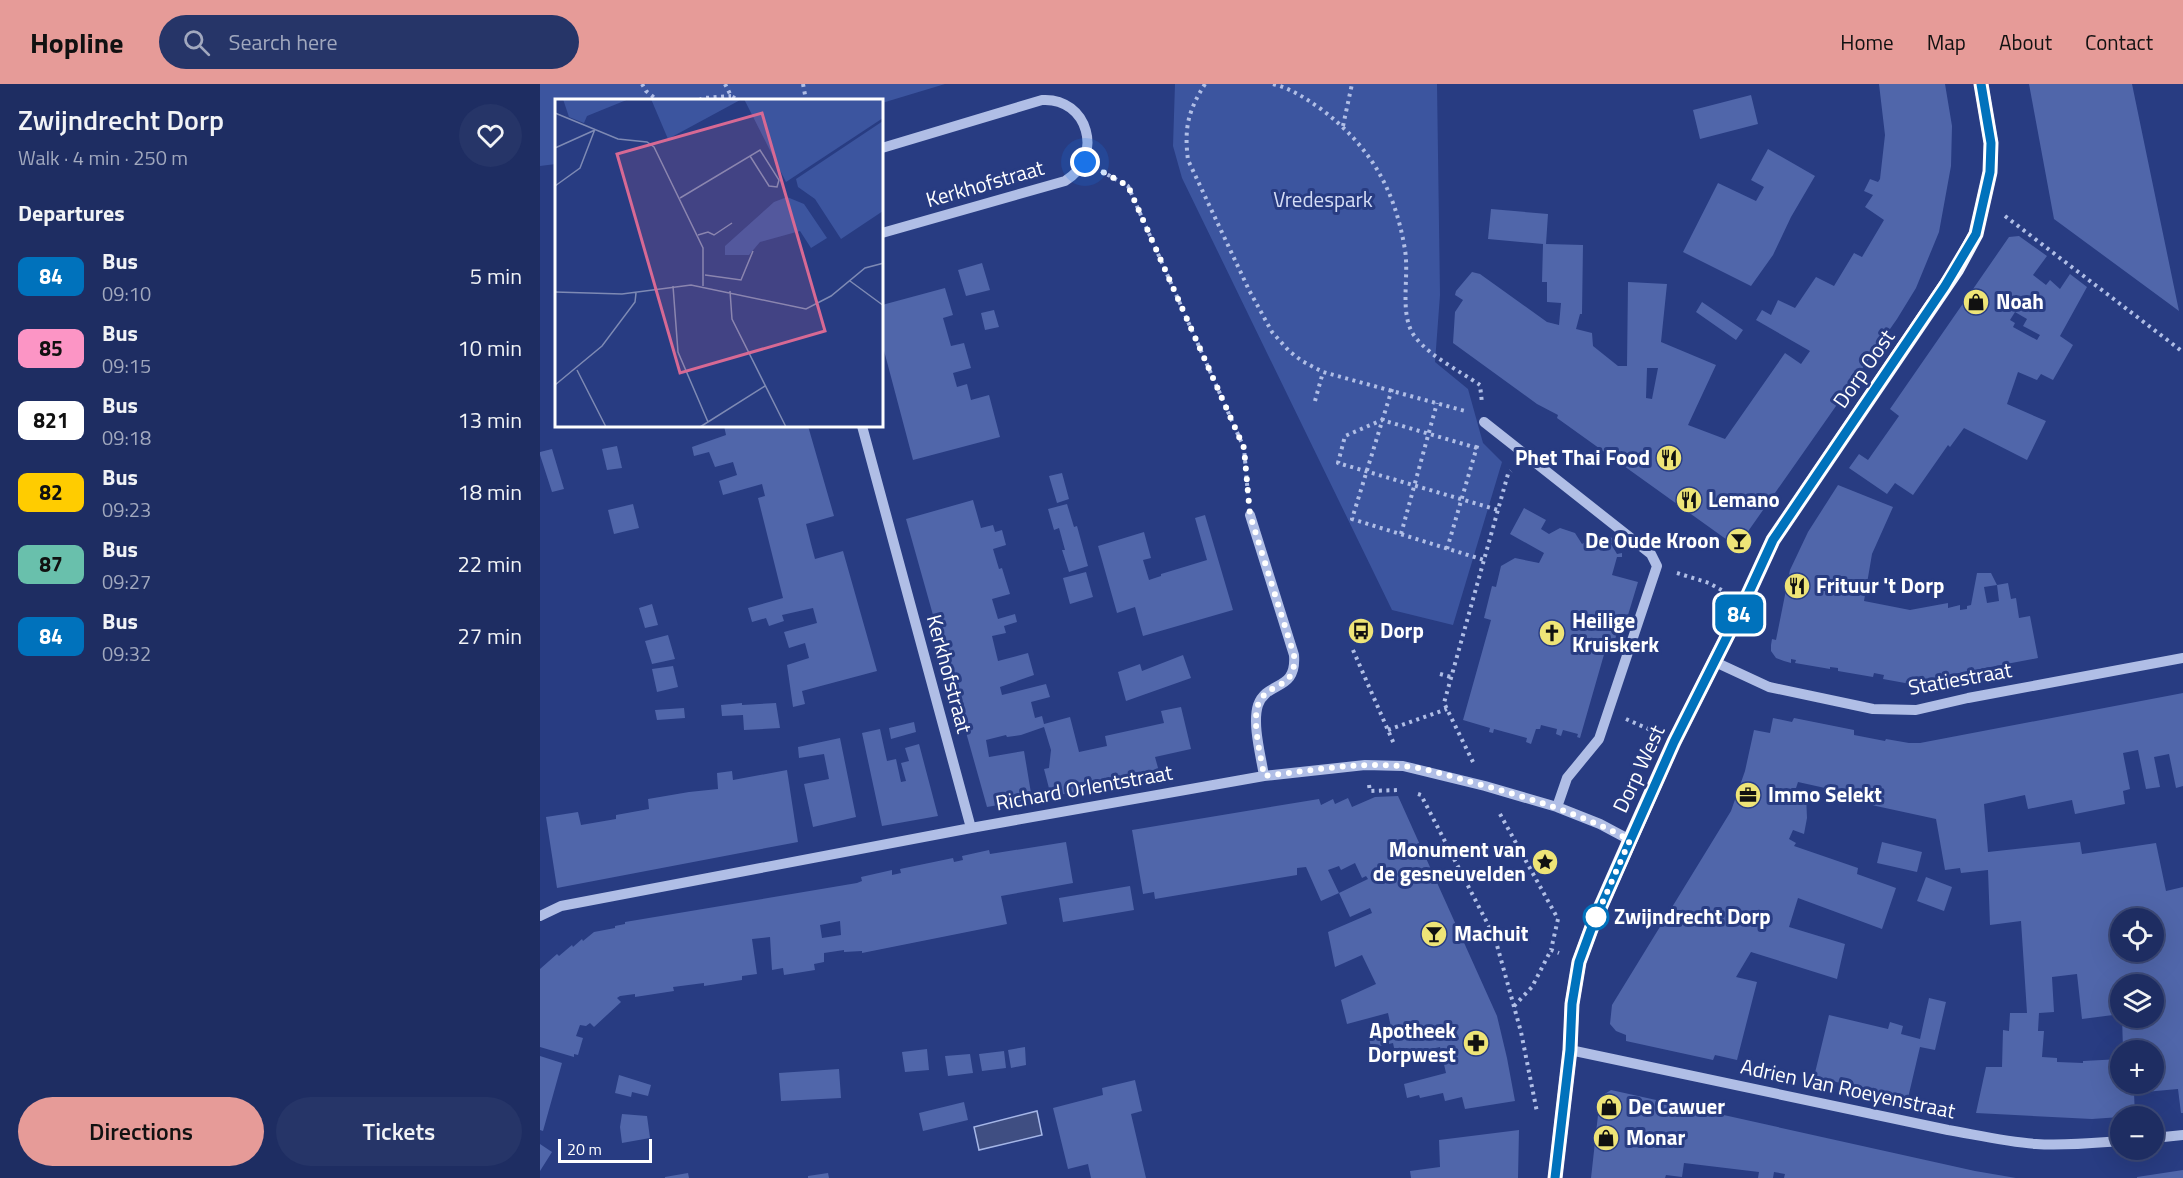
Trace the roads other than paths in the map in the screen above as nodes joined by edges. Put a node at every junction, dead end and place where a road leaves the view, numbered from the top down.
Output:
1 (1981, 84) edge
2 (884, 147) edge
3 (884, 232) edge
4 (1484, 422) road end
5 (863, 428) edge
6 (1250, 515) road end
7 (2183, 658) edge
8 (1713, 661) junction
9 (1264, 776) junction
10 (1557, 807) junction
11 (971, 828) junction
12 (1630, 840) junction
13 (540, 916) edge
14 (1570, 1050) junction
15 (2183, 1135) edge
16 (2164, 1137) edge
17 (2110, 1142) edge
18 (1555, 1178) edge

1 - 8 main road, Dorp Oost
2 - 3 street, Kerkhofstraat
4 - 10 street
5 - 11 street, Kerkhofstraat
6 - 9 street
7 - 8 street, Statiestraat
8 - 12 main road, Dorp West
9 - 10 street, Richard Orlentstraat
9 - 11 street, Richard Orlentstraat
10 - 12 street, Richard Orlentstraat
11 - 13 street, Richard Orlentstraat
12 - 14 main road, Dorp West
14 - 17 street, Adrien Van Roeyenstraat
14 - 18 main road, Dorp West
15 - 16 street

